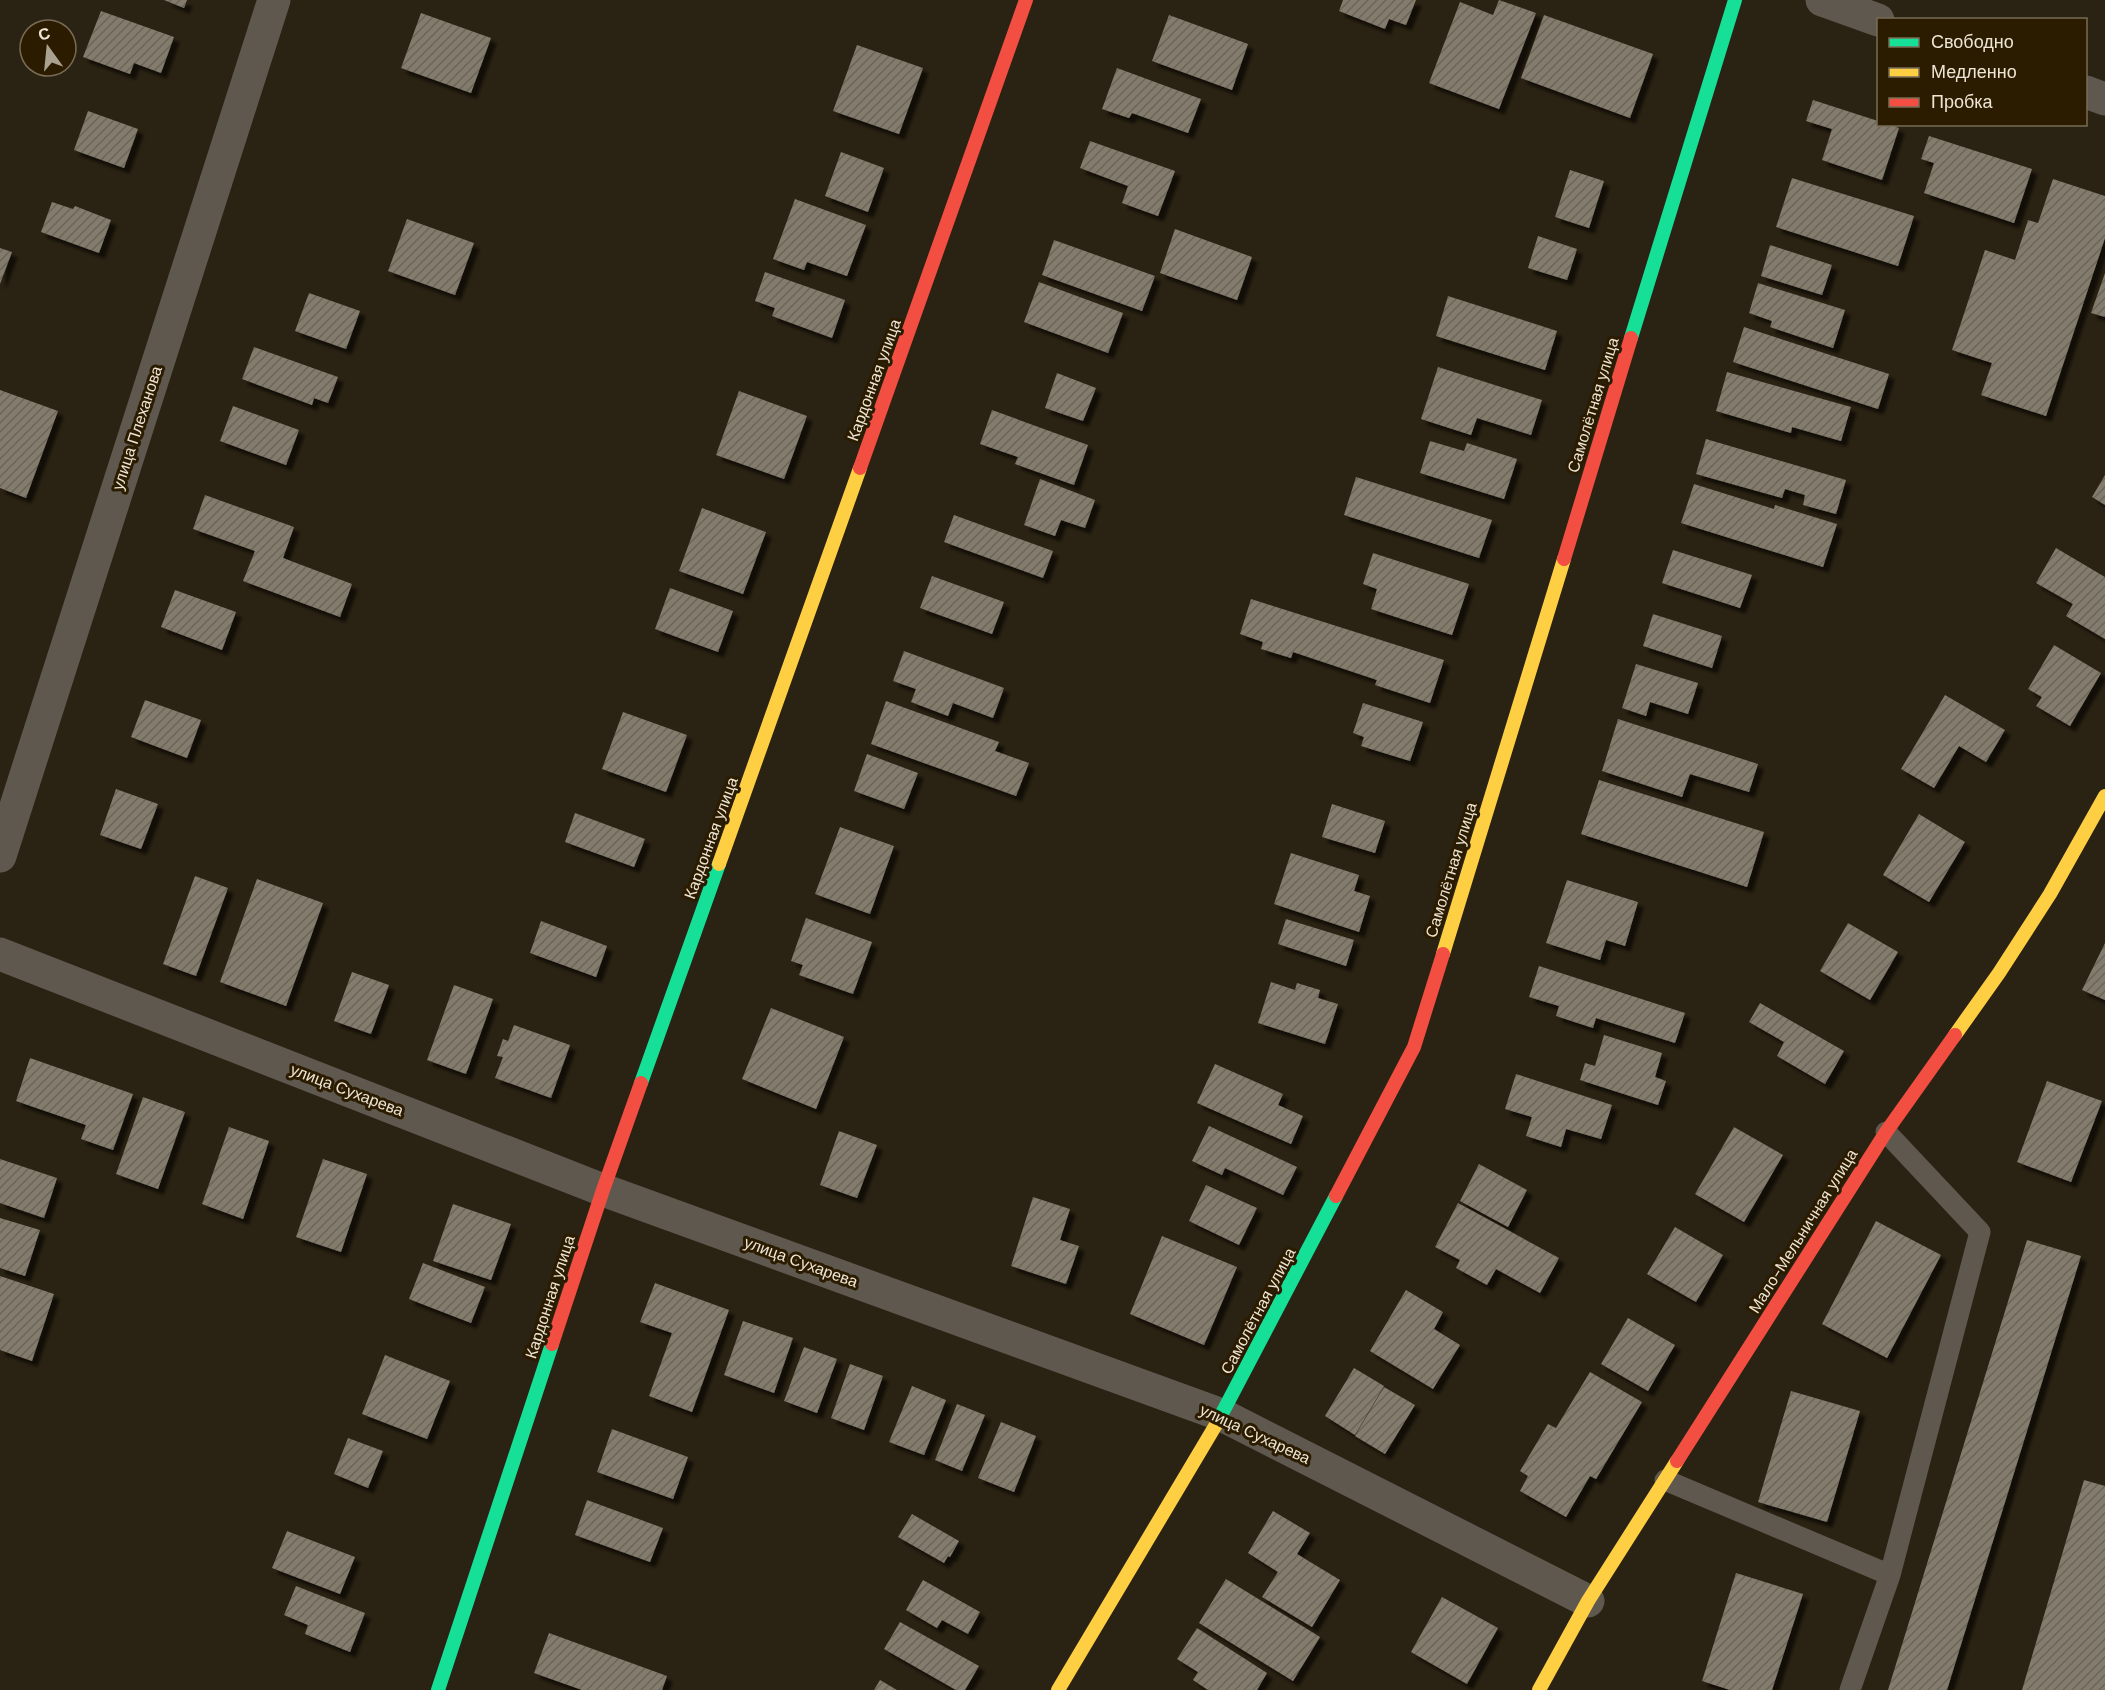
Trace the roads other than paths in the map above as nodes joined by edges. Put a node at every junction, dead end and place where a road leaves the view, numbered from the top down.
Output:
1 (274, 0) edge
2 (1026, 0) edge
3 (1735, 0) edge
4 (1822, 0) edge
5 (1877, 20) edge
6 (2087, 93) edge
7 (2105, 99) edge
8 (2105, 796) edge
9 (0, 856) edge
10 (0, 954) edge
11 (1886, 1132) junction
12 (603, 1190) junction
13 (1222, 1415) junction
14 (1665, 1480) junction
15 (1890, 1575) junction
16 (1588, 1601) junction
17 (438, 1690) edge
18 (1058, 1690) edge
19 (1539, 1690) edge
20 (1850, 1690) edge

1 - 9 street, улица Плеханова
2 - 12 street, Кардонная улица
3 - 13 street, Самолётная улица
4 - 5 street
6 - 7 street
8 - 11 street, Мало-Мельничная улица
10 - 12 street, улица Сухарева
11 - 14 street, Мало-Мельничная улица
11 - 15 lane
12 - 13 street, улица Сухарева
12 - 17 street, Кардонная улица
13 - 16 street, улица Сухарева
13 - 18 street, Самолётная улица
14 - 15 lane
14 - 16 street, Мало-Мельничная улица
15 - 20 lane
16 - 19 street, Мало-Мельничная улица

